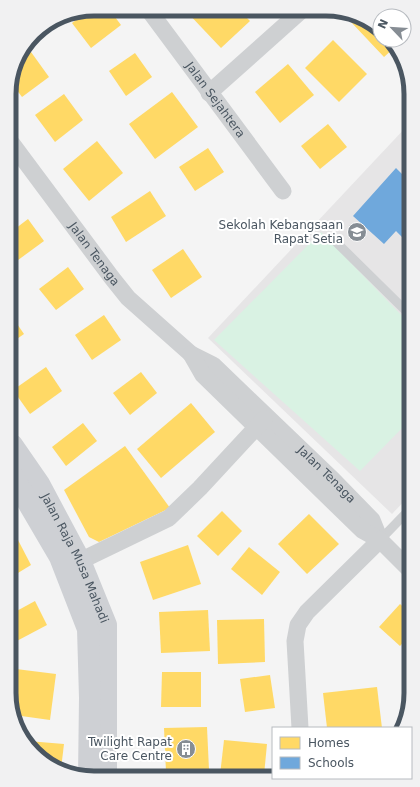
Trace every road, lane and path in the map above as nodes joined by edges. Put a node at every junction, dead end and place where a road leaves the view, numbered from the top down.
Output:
1 (153, 16) edge
2 (295, 16) edge
3 (209, 93) junction
4 (16, 149) edge
5 (283, 191) dead end
6 (333, 239) dead end
7 (404, 309) edge
8 (261, 422) junction
9 (16, 451) edge
10 (16, 482) edge
11 (404, 516) edge
12 (380, 540) junction
13 (80, 561) junction
14 (404, 564) edge
15 (300, 727) edge
16 (89, 771) edge
17 (106, 771) edge

1 - 3 street, Jalan Sejahtera
2 - 3 street
3 - 5 street, Jalan Sejahtera
4 - 8 street, Jalan Tenaga
6 - 7 lane
8 - 12 street, Jalan Tenaga
8 - 13 street
9 - 13 main road, Jalan Raja Musa Mahadi
10 - 16 main road, Jalan Raja Musa Mahadi
11 - 12 lane
12 - 14 street, Jalan Tenaga
12 - 15 street
13 - 17 main road, Jalan Raja Musa Mahadi

